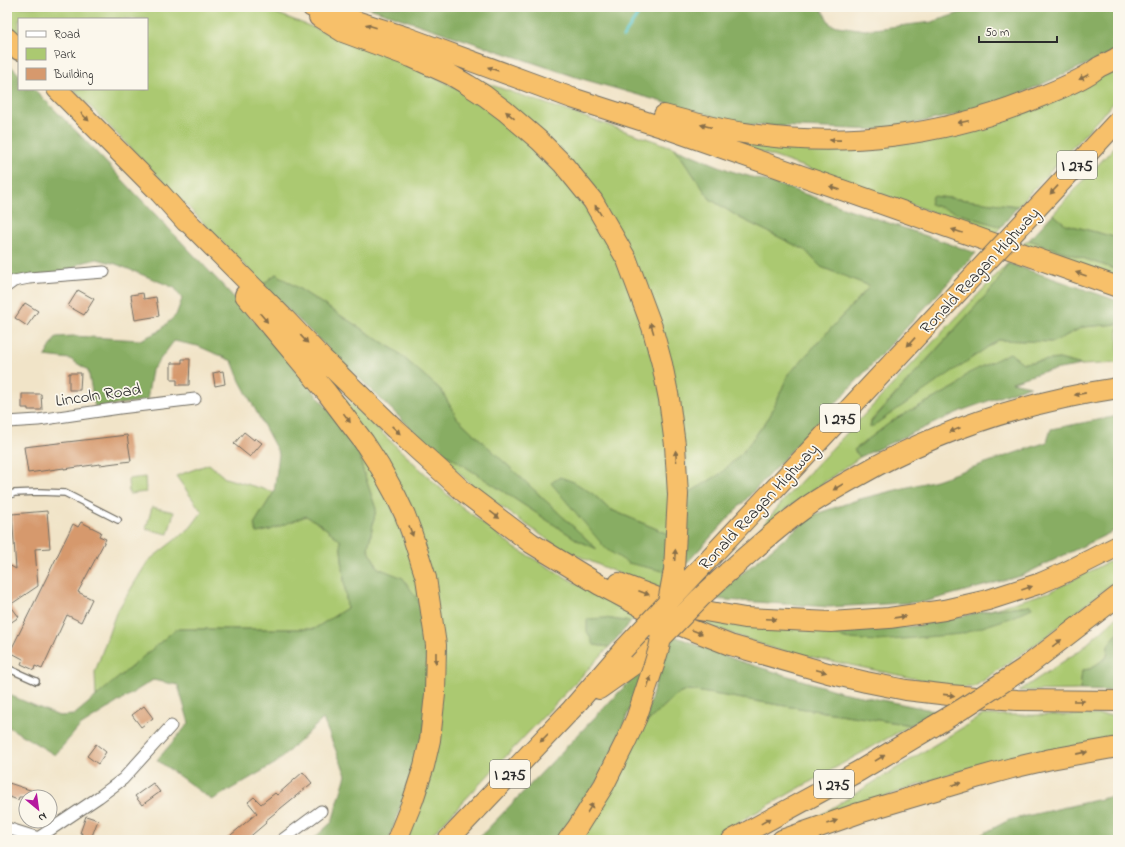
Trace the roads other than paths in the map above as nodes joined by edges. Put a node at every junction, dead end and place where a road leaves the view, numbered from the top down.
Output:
1 (303, 7) edge
2 (312, 7) edge
3 (7, 38) edge
4 (18, 49) edge
5 (1118, 57) edge
6 (543, 87) junction
7 (58, 90) edge
8 (1118, 121) edge
9 (178, 212) junction
10 (104, 272) dead end
11 (10, 283) edge
12 (1118, 287) edge
13 (1118, 388) edge
14 (195, 399) dead end
15 (7, 422) edge
16 (7, 497) edge
17 (118, 520) dead end
18 (1118, 546) edge
19 (556, 558) junction
20 (1118, 596) edge
21 (7, 668) edge
22 (36, 681) dead end
23 (1118, 701) edge
24 (572, 709) junction
25 (171, 726) dead end
26 (1118, 747) edge
27 (321, 811) dead end
28 (7, 828) edge
29 (42, 839) edge
30 (282, 840) edge
31 (397, 840) edge
32 (448, 840) edge
33 (568, 840) edge
34 (732, 840) edge
35 (782, 840) edge

33 -> 1 highway, bridge
6 -> 2 highway
3 - 4 highway
5 -> 6 highway
12 -> 6 highway
7 -> 9 highway
8 -> 24 highway, Ronald Reagan Highway / I 275, bridge
9 -> 19 highway
9 -> 31 highway
10 - 11 street
13 -> 24 highway, bridge
14 - 15 street, Lincoln Road
16 - 17 lane
19 -> 18 highway
19 -> 23 highway
34 -> 20 highway, I 275, bridge
21 - 22 lane
24 -> 32 highway, Ronald Reagan Highway / I 275
25 - 29 street
35 -> 26 highway
27 - 30 street
28 - 29 street

